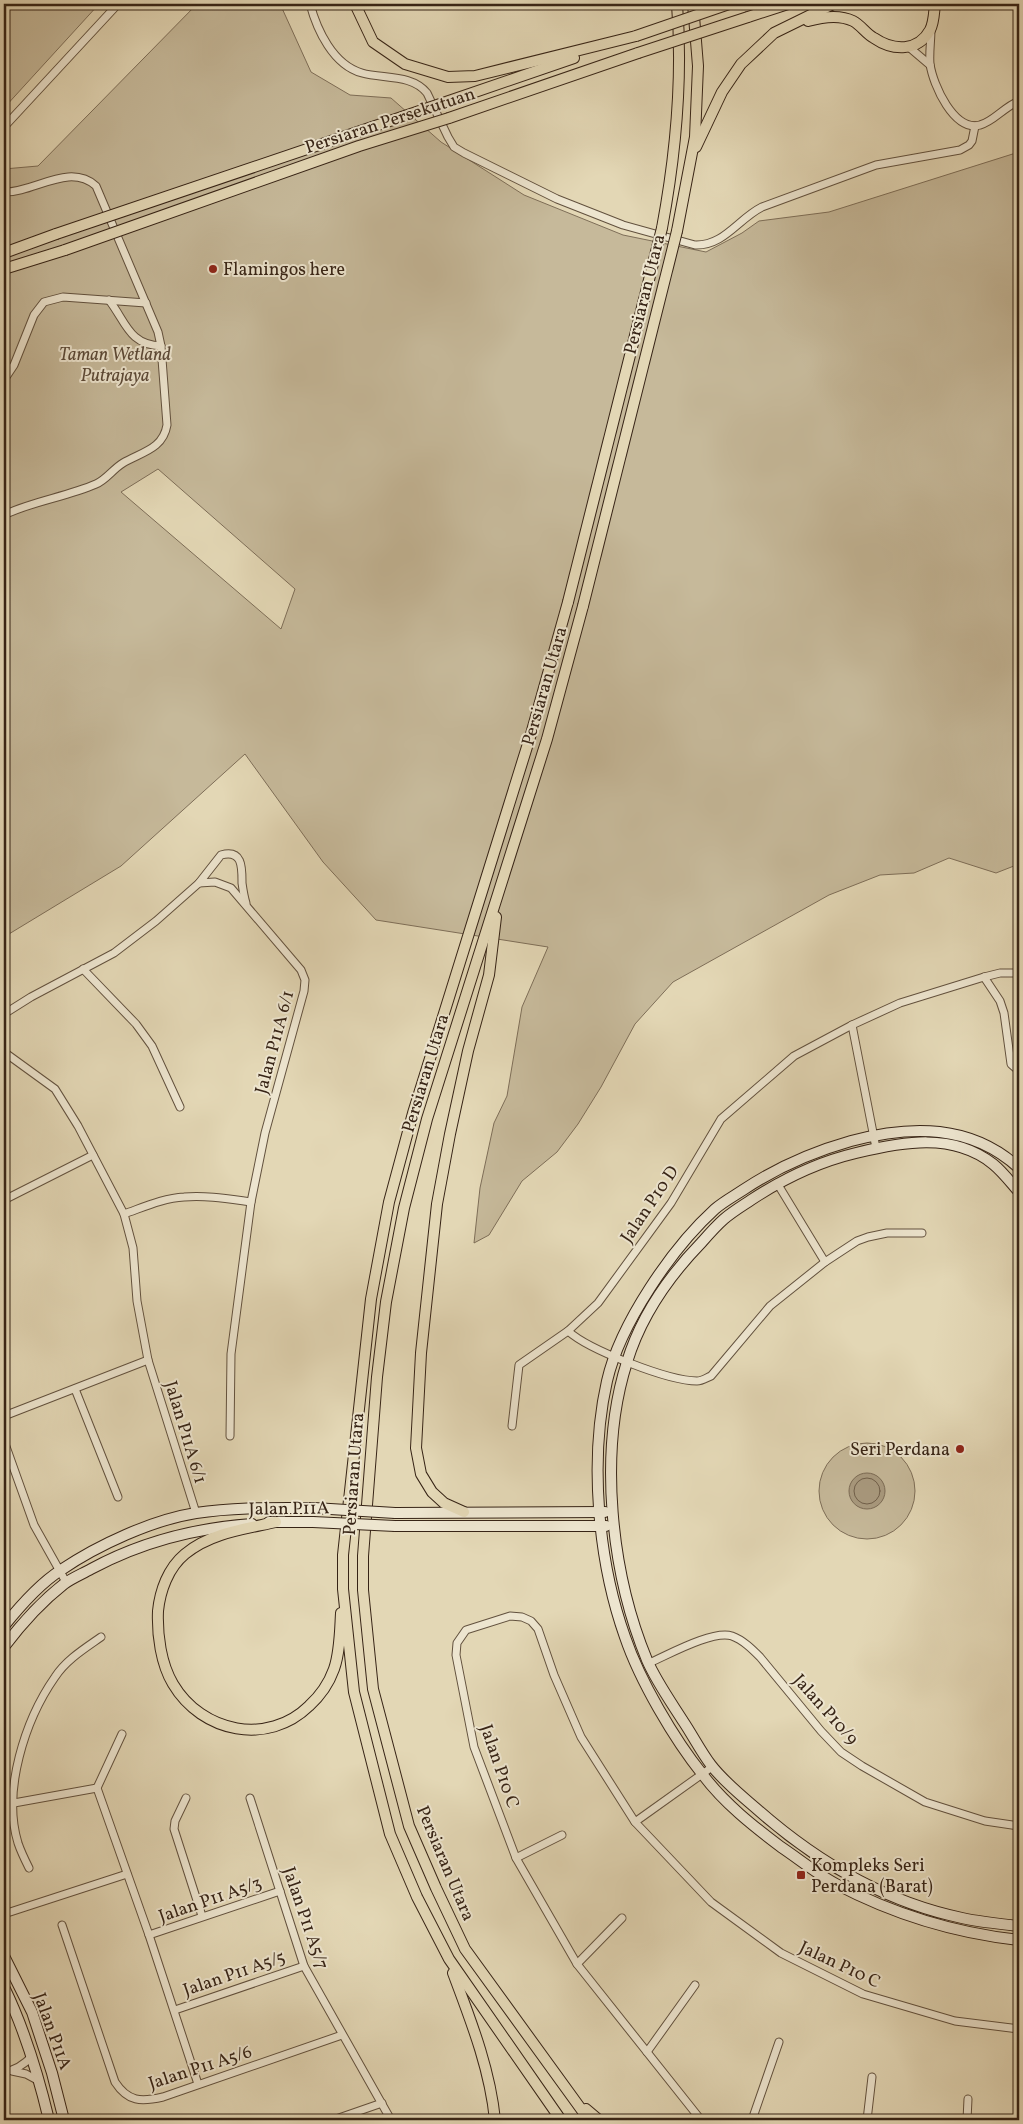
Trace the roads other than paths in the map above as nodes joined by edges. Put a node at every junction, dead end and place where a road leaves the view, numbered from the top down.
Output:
1 (118, 4) edge
2 (310, 4) edge
3 (355, 4) edge
4 (677, 4) edge
5 (693, 4) edge
6 (730, 4) edge
7 (788, 4) edge
8 (833, 4) edge
9 (935, 4) edge
10 (931, 29) junction
11 (774, 33) junction
12 (636, 36) junction
13 (910, 48) junction
14 (930, 65) junction
15 (1019, 101) edge
16 (975, 126) junction
17 (4, 127) edge
18 (692, 153) junction
19 (4, 192) edge
20 (4, 253) edge
21 (4, 269) edge
22 (109, 300) junction
23 (146, 304) junction
24 (161, 346) junction
25 (4, 380) edge
26 (4, 515) edge
27 (198, 882) junction
28 (500, 891) junction
29 (246, 903) junction
30 (82, 970) junction
31 (1019, 973) edge
32 (984, 977) junction
33 (4, 1014) edge
34 (852, 1025) junction
35 (4, 1052) edge
36 (1019, 1071) edge
37 (180, 1106) dead end
38 (874, 1135) junction
39 (876, 1148) junction
40 (94, 1155) junction
41 (1019, 1168) edge
42 (777, 1183) junction
43 (1019, 1192) edge
44 (4, 1200) edge
45 (251, 1202) junction
46 (124, 1214) junction
47 (922, 1233) dead end
48 (826, 1262) junction
49 (568, 1331) junction
50 (614, 1356) junction
51 (148, 1360) junction
52 (627, 1361) junction
53 (75, 1389) junction
54 (4, 1416) edge
55 (512, 1426) dead end
56 (230, 1436) dead end
57 (4, 1441) edge
58 (118, 1497) dead end
59 (464, 1512) junction
60 (599, 1512) junction
61 (611, 1512) junction
62 (196, 1513) junction
63 (276, 1522) junction
64 (600, 1526) junction
65 (613, 1526) junction
66 (59, 1571) junction
67 (66, 1582) junction
68 (343, 1589) junction
69 (4, 1626) edge
70 (101, 1637) dead end
71 (4, 1647) edge
72 (649, 1663) junction
73 (122, 1734) dead end
74 (712, 1767) junction
75 (702, 1775) junction
76 (97, 1788) junction
77 (186, 1798) dead end
78 (250, 1798) dead end
79 (14, 1803) junction
80 (636, 1822) junction
81 (1019, 1826) edge
82 (562, 1835) dead end
83 (516, 1858) junction
84 (29, 1868) dead end
85 (127, 1874) junction
86 (280, 1891) junction
87 (4, 1915) edge
88 (202, 1916) junction
89 (622, 1918) dead end
90 (62, 1924) dead end
91 (1019, 1926) edge
92 (149, 1935) junction
93 (1019, 1940) edge
94 (4, 1956) edge
95 (449, 1959) junction
96 (577, 1964) junction
97 (304, 1966) junction
98 (695, 1985) dead end
99 (4, 1987) edge
100 (174, 2010) junction
101 (1019, 2015) edge
102 (1019, 2029) edge
103 (342, 2035) junction
104 (779, 2042) dead end
105 (647, 2052) junction
106 (32, 2056) junction
107 (12, 2071) junction
108 (4, 2072) edge
109 (872, 2077) dead end
110 (40, 2081) junction
111 (198, 2084) junction
112 (570, 2096) junction
113 (968, 2099) dead end
114 (382, 2103) junction
115 (49, 2120) edge
116 (64, 2120) edge
117 (333, 2120) edge
118 (391, 2120) edge
119 (495, 2120) edge
120 (561, 2120) edge
121 (590, 2120) edge
122 (599, 2120) edge
123 (701, 2120) edge
124 (752, 2120) edge
125 (867, 2120) edge
126 (967, 2120) edge

1 - 17 street
2 - 16 street
3 - 12 main road
4 - 68 main road, Persiaran Utara, bridge
5 - 18 main road, Persiaran Utara
6 - 12 main road, Persiaran Persekutuan, bridge
7 - 21 main road, Persiaran Persekutuan, bridge
8 - 11 main road
9 - 10 main road
10 - 13 main road
10 - 14 street
11 - 13 main road
11 - 18 main road
12 - 20 main road, Persiaran Persekutuan, bridge
13 - 14 street
14 - 16 street
15 - 16 street
18 - 28 main road, Persiaran Utara, bridge
19 - 23 street
22 - 23 street
22 - 24 street
22 - 25 street
23 - 24 street
24 - 26 street
27 - 29 street, Jalan P11A 6/1
27 - 29 street
27 - 30 street
28 - 59 main road
28 - 112 main road, Persiaran Utara
29 - 45 street, Jalan P11A 6/1
30 - 33 street
30 - 37 street
31 - 32 street, Jalan P10 D
32 - 34 street, Jalan P10 D
32 - 36 street
34 - 38 street
34 - 49 street, Jalan P10 D
35 - 40 street, Jalan P11A 6/1
38 - 39 street
38 - 41 street
38 - 50 street
39 - 42 street
39 - 43 street
40 - 44 street
40 - 46 street, Jalan P11A 6/1
42 - 48 street
42 - 52 street
45 - 46 street
45 - 56 street, Jalan P11A 6/1
46 - 51 street, Jalan P11A 6/1
47 - 48 street
48 - 52 street
49 - 50 street
49 - 55 street, Jalan P10 D
50 - 52 street
50 - 60 street
51 - 53 street
51 - 62 street, Jalan P11A 6/1
52 - 61 street
53 - 54 street
53 - 58 street
57 - 66 street
59 - 60 street, Jalan P11A
59 - 62 street, Jalan P11A, bridge
60 - 61 street, Jalan P11A
60 - 64 street
61 - 65 street
62 - 66 street, Jalan P11A
63 - 64 street, Jalan P11A, bridge
63 - 67 street, Jalan P11A
63 - 68 main road
64 - 65 street, Jalan P11A
64 - 75 street
65 - 72 street
66 - 67 street
66 - 69 street, Jalan P11A
67 - 71 street, Jalan P11A
68 - 95 main road, Persiaran Utara
70 - 79 street
72 - 74 street
72 - 81 street, Jalan P10/9
73 - 76 street
74 - 75 street
74 - 91 street
75 - 80 street
75 - 93 street
76 - 79 street
76 - 85 street
77 - 88 street
78 - 86 street, Jalan P11 A5/7
79 - 84 street
80 - 83 street, Jalan P10 C
80 - 102 street, Jalan P10 C
82 - 83 street
83 - 96 street, Jalan P10 C
85 - 87 street
85 - 92 street
86 - 88 street, Jalan P11 A5/3
86 - 97 street, Jalan P11 A5/7
88 - 92 street, Jalan P11 A5/3
89 - 96 street
90 - 111 street, Jalan P11 A5/6
92 - 100 street
94 - 116 street, Jalan P11A
95 - 119 main road
95 - 120 main road, Persiaran Utara
96 - 105 street, Jalan P10 C
97 - 100 street, Jalan P11 A5/5
97 - 103 street, Jalan P11 A5/7
98 - 105 street
99 - 106 street, Jalan P11A
100 - 111 street
101 - 102 street
103 - 111 street, Jalan P11 A5/6
103 - 114 street, Jalan P11 A5/7
104 - 124 street
105 - 123 street, Jalan P10 C
106 - 107 street
106 - 110 street, Jalan P11A
107 - 108 street
107 - 110 street
109 - 125 street
110 - 115 street, Jalan P11A
112 - 121 main road, Persiaran Utara
112 - 122 main road
113 - 126 street
114 - 117 street
114 - 118 street, Jalan P11 A5/7

